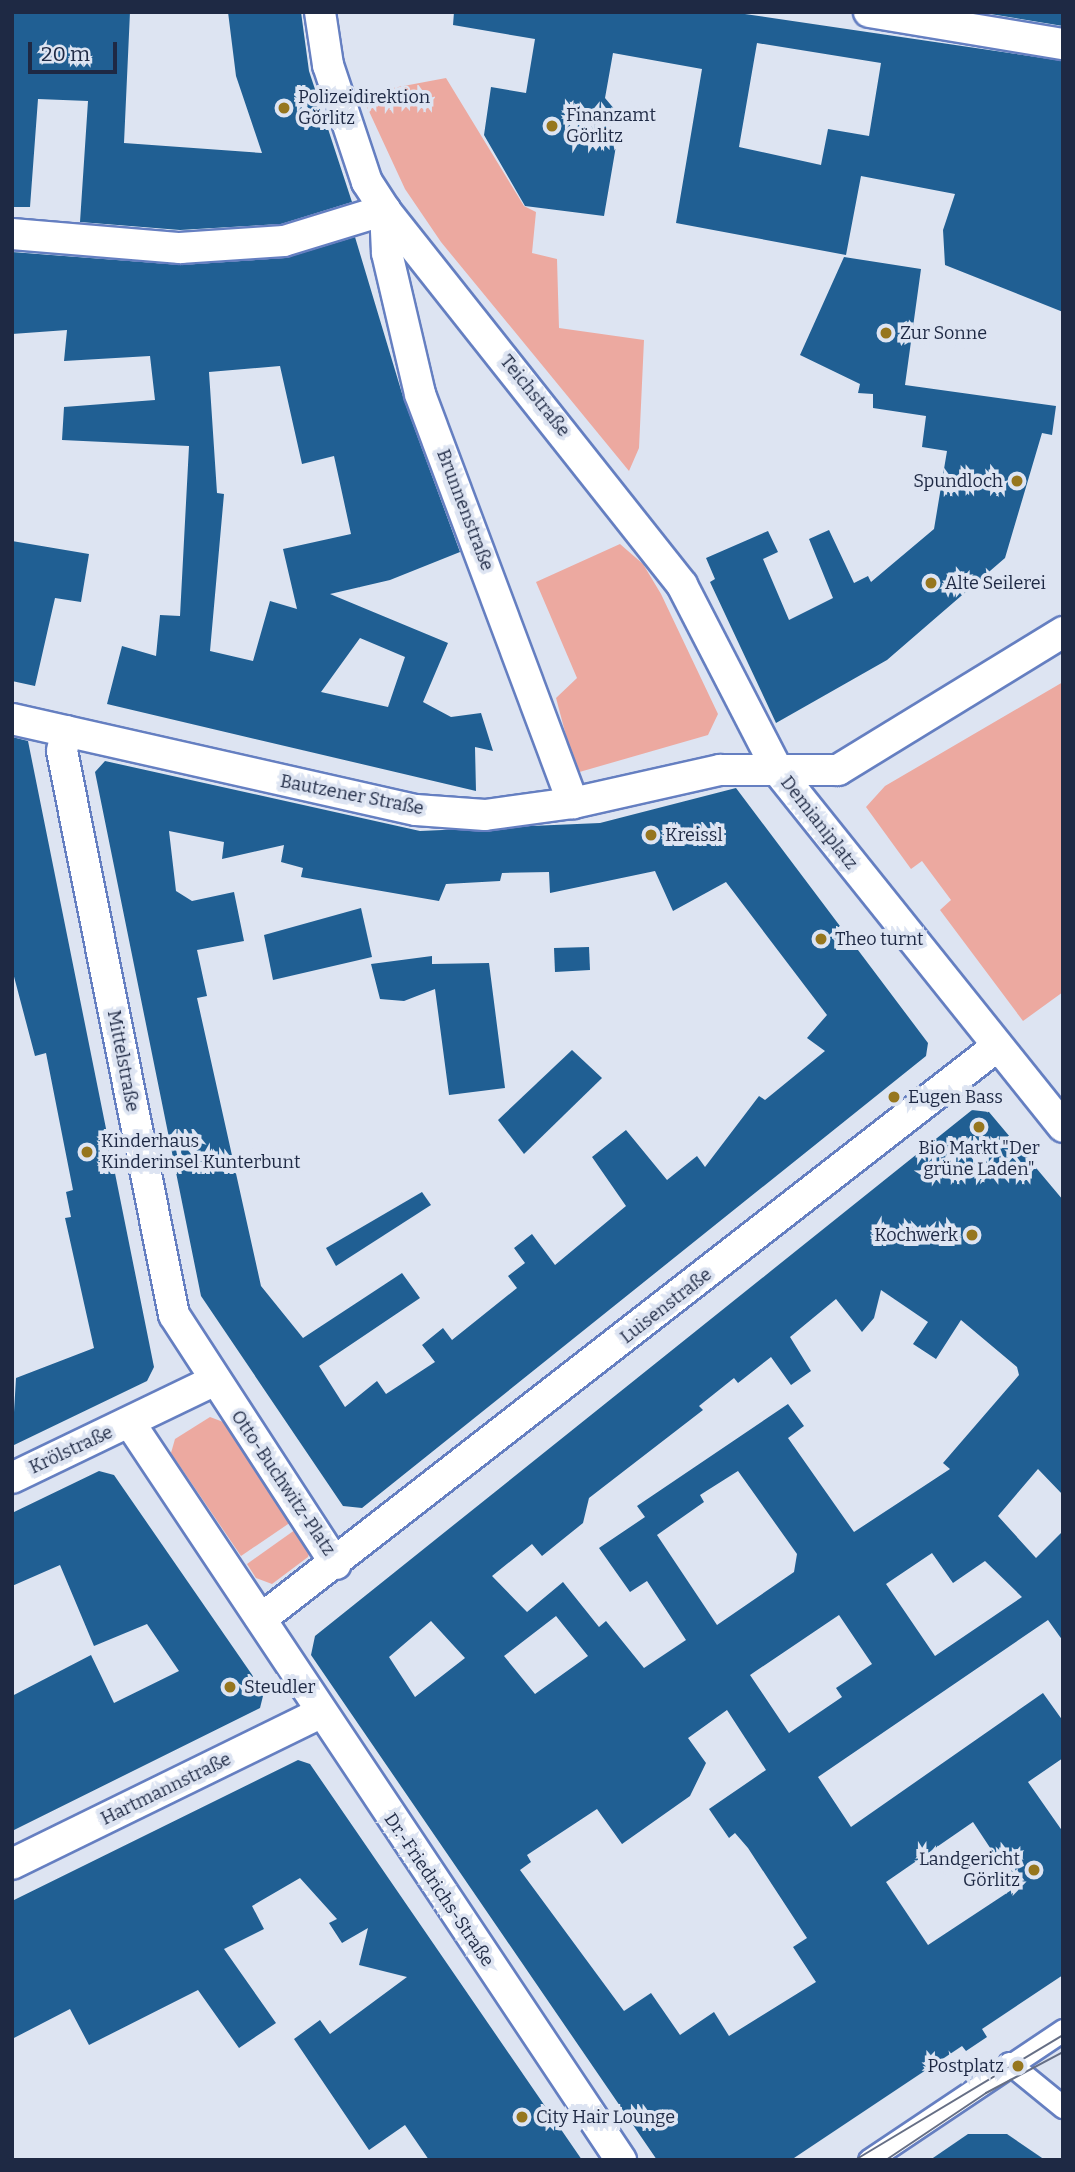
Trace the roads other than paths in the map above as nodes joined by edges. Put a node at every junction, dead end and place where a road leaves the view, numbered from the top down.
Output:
1 (320, 12) edge
2 (869, 12) edge
3 (1063, 44) edge
4 (385, 210) junction
5 (12, 234) edge
6 (1063, 632) edge
7 (12, 719) edge
8 (66, 731) junction
9 (778, 771) junction
10 (573, 803) junction
11 (995, 1048) junction
12 (1063, 1127) edge
13 (214, 1381) junction
14 (130, 1423) junction
15 (12, 1478) edge
16 (337, 1564) junction
17 (261, 1619) junction
18 (320, 1713) junction
19 (12, 1864) edge
20 (1063, 2029) edge
21 (1009, 2063) junction
22 (1063, 2107) edge
23 (621, 2160) edge
24 (869, 2160) edge

1 - 4 street, Teichstraße
2 - 3 street
4 - 5 street
4 - 9 street, Teichstraße
4 - 10 street, Brunnenstraße
6 - 9 street, Demianiplatz
7 - 8 street, Bautzener Straße
8 - 10 street, Bautzener Straße
8 - 13 street, Mittelstraße
9 - 10 street, Bautzener Straße
9 - 11 street, Demianiplatz
11 - 12 street, Demianiplatz
11 - 16 street, Luisenstraße
13 - 14 street
13 - 16 street, Otto-Buchwitz-Platz
14 - 15 street, Krölstraße
14 - 17 street
16 - 17 street, Otto-Buchwitz-Platz
17 - 18 street, Dr.-Friedrichs-Straße
18 - 19 street, Hartmannstraße
18 - 23 street, Dr.-Friedrichs-Straße
20 - 21 street
21 - 22 street
21 - 24 street

